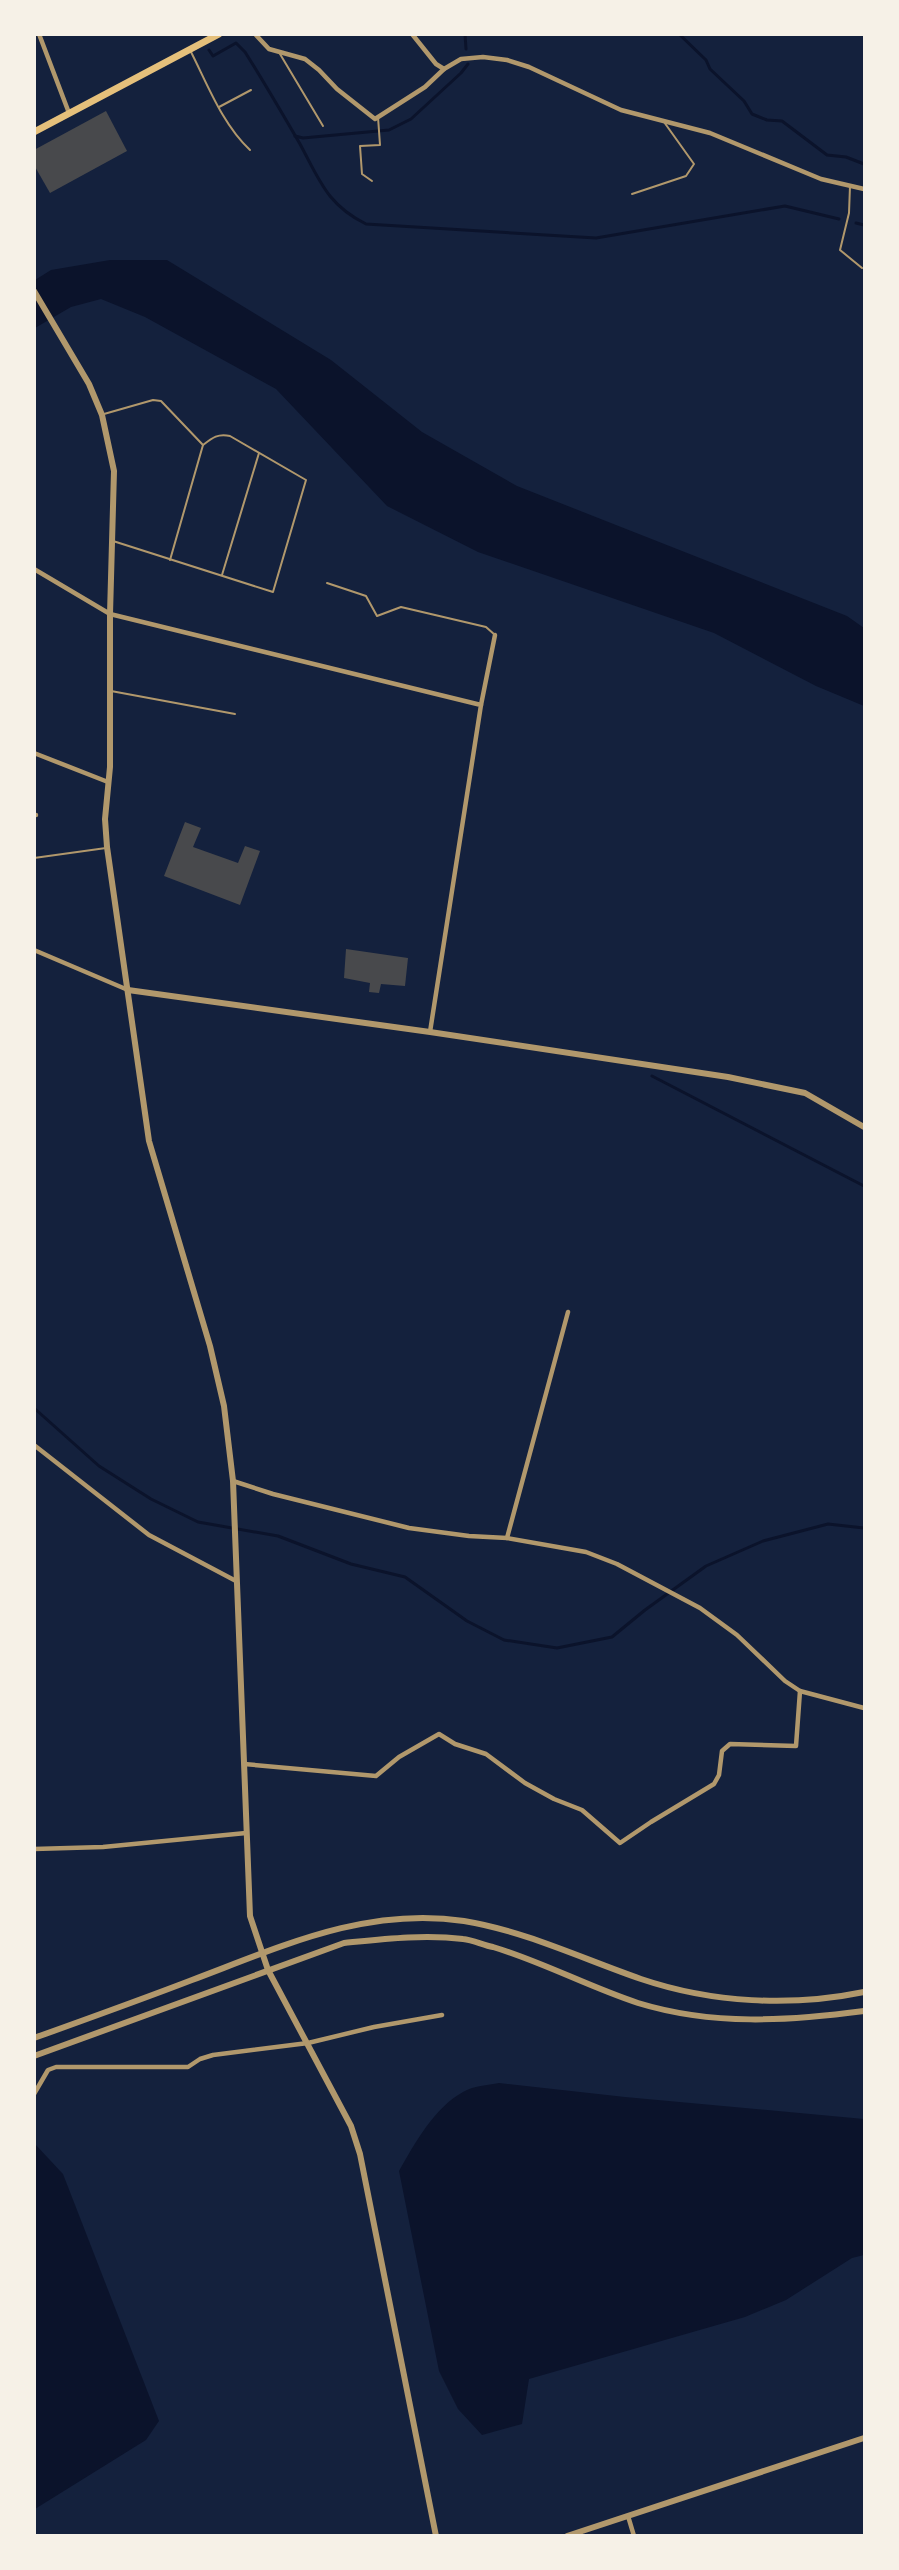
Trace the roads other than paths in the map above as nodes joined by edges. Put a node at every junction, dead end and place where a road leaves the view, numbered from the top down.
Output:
1 (39, 34) edge
2 (219, 34) edge
3 (255, 34) edge
4 (412, 34) edge
5 (190, 49) junction
6 (278, 51) junction
7 (444, 69) junction
8 (251, 90) dead end
9 (219, 107) junction
10 (69, 113) junction
11 (378, 117) junction
12 (663, 121) junction
13 (323, 126) dead end
14 (34, 132) edge
15 (250, 150) dead end
16 (372, 181) dead end
17 (850, 185) junction
18 (864, 189) edge
19 (632, 194) dead end
20 (862, 268) dead end
21 (34, 291) edge
22 (102, 415) junction
23 (203, 445) junction
24 (259, 453) junction
25 (114, 541) junction
26 (170, 560) junction
27 (34, 569) edge
28 (222, 575) junction
29 (327, 584) dead end
30 (110, 614) junction
31 (495, 634) joint
32 (111, 691) junction
33 (481, 705) junction
34 (235, 714) dead end
35 (34, 753) edge
36 (108, 782) junction
37 (107, 848) junction
38 (34, 858) edge
39 (34, 950) edge
40 (128, 990) junction
41 (430, 1032) junction
42 (864, 1127) edge
43 (568, 1312) dead end
44 (34, 1445) edge
45 (233, 1481) junction
46 (507, 1538) junction
47 (237, 1581) junction
48 (800, 1691) junction
49 (864, 1708) edge
50 (244, 1764) junction
51 (246, 1833) junction
52 (34, 1849) edge
53 (262, 1953) junction
54 (268, 1970) junction
55 (864, 1992) edge
56 (864, 2011) edge
57 (442, 2015) dead end
58 (34, 2038) edge
59 (307, 2043) junction
60 (34, 2055) edge
61 (34, 2094) edge
62 (864, 2438) edge
63 (628, 2516) junction
64 (436, 2535) edge
65 (567, 2535) edge
66 (634, 2535) edge

1 - 10 street
2 - 5 main road
3 - 6 street
4 - 7 street
5 - 9 lane
5 - 10 main road
6 - 11 street
6 - 13 lane
7 - 11 street
7 - 12 street
8 - 9 lane
9 - 15 lane
10 - 14 main road
11 - 16 lane
12 - 17 street
12 - 19 lane
17 - 18 street
17 - 20 lane
21 - 22 street
22 - 23 lane
22 - 25 street
23 - 24 lane
23 - 26 lane
24 - 28 lane
24 - 28 lane
25 - 26 lane
25 - 30 street
26 - 28 lane
27 - 30 street
29 - 31 lane
30 - 32 street
30 - 33 street
31 - 33 street
32 - 34 lane
32 - 36 street
33 - 41 street
35 - 36 street
36 - 37 street
37 - 38 lane
37 - 40 street
39 - 40 street
40 - 41 street
40 - 45 street
41 - 42 street
43 - 46 street
44 - 47 street
45 - 46 street
45 - 47 street
46 - 48 street
47 - 50 street
48 - 49 street
48 - 50 street
50 - 51 street
51 - 52 street
51 - 53 street
53 - 54 street
53 - 55 street
53 - 58 street
54 - 56 street
54 - 59 street
54 - 60 street
57 - 59 street
59 - 61 street
59 - 64 street
62 - 63 street
63 - 65 street
63 - 66 street

